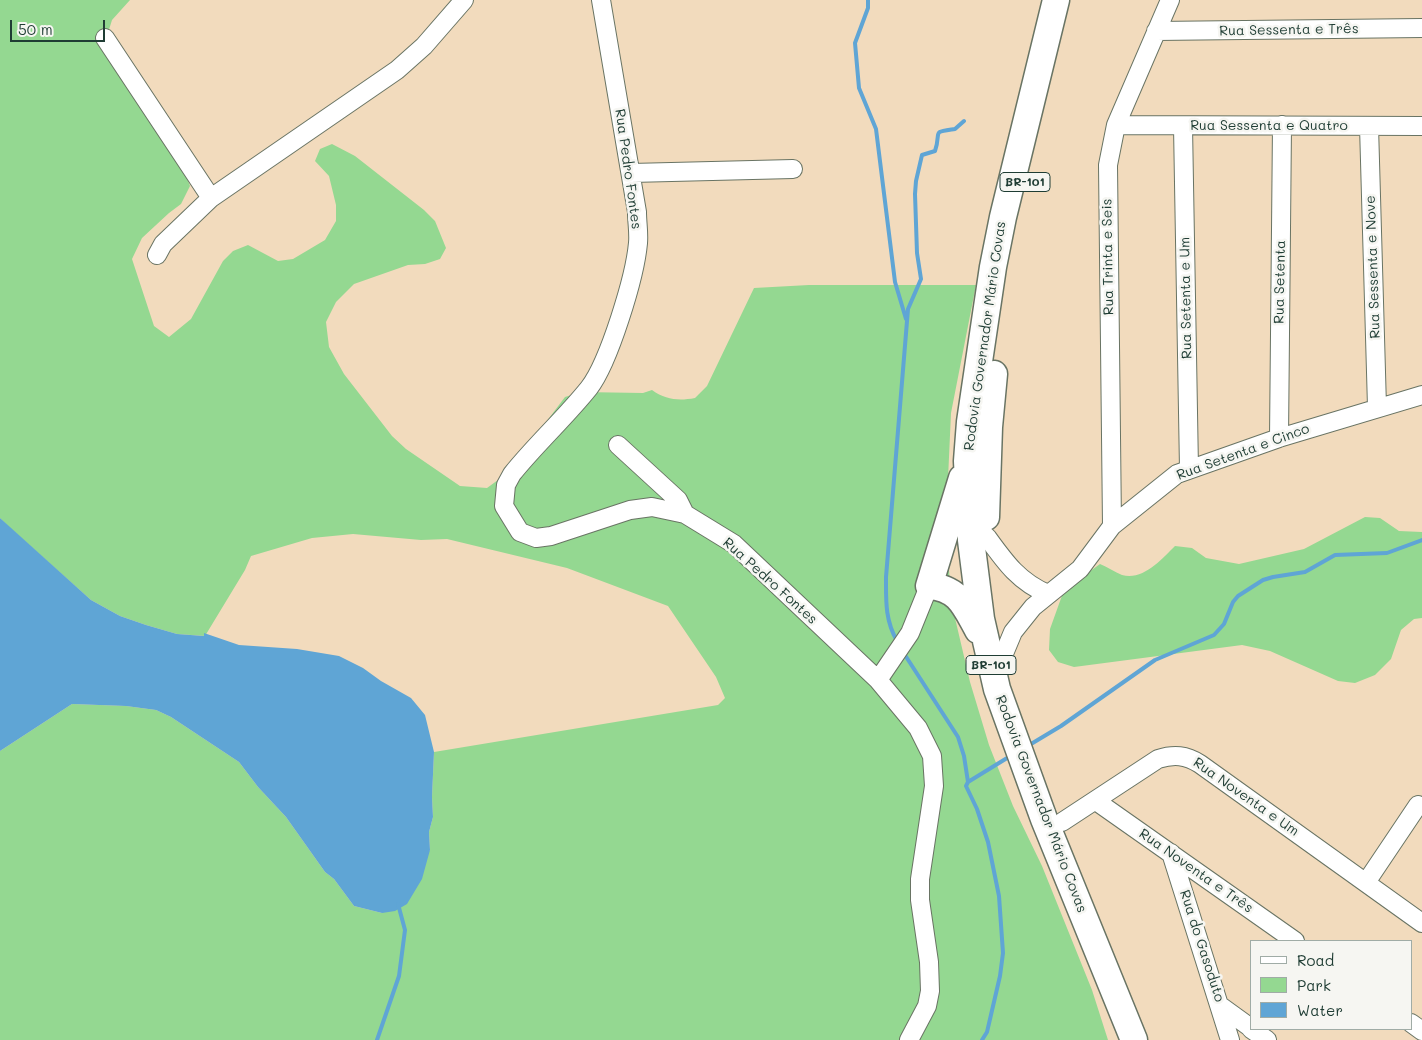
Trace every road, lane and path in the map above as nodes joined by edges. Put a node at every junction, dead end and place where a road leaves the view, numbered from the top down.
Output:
1 (464, 0) edge
2 (601, 0) edge
3 (1056, 0) edge
4 (1073, 0) edge
5 (1170, 0) edge
6 (1422, 28) edge
7 (1156, 31) junction
8 (105, 38) dead end
9 (1116, 125) junction
10 (1282, 125) junction
11 (1183, 126) junction
12 (1369, 126) junction
13 (1422, 126) edge
14 (793, 170) dead end
15 (631, 173) junction
16 (212, 198) junction
17 (157, 255) dead end
18 (1422, 395) edge
19 (1377, 407) junction
20 (1279, 438) junction
21 (618, 445) dead end
22 (967, 461) junction
23 (1190, 470) junction
24 (686, 514) junction
25 (1112, 526) junction
26 (987, 537) junction
27 (929, 586) junction
28 (1048, 594) junction
29 (995, 652) junction
30 (878, 680) junction
31 (1096, 800) junction
32 (1418, 804) dead end
33 (1062, 822) junction
34 (1172, 853) junction
35 (1366, 881) junction
36 (1422, 922) edge
37 (1294, 940) edge
38 (1222, 1007) junction
39 (1250, 1027) edge
40 (1254, 1030) edge
41 (909, 1040) edge
42 (1134, 1040) edge
43 (1148, 1040) edge
44 (1230, 1040) edge
45 (1267, 1040) edge

1 - 16 street
2 - 15 street, Rua Pedro Fontes
3 - 22 highway, Rodovia Governador Mário Covas / BR-101
4 - 26 highway, Rodovia Governador Mário Covas / BR-101
5 - 7 street, Rua Trinta e Seis
6 - 7 street, Rua Sessenta e Três
7 - 9 street, Rua Trinta e Seis
8 - 16 street
9 - 11 street, Rua Sessenta e Quatro
9 - 25 street, Rua Trinta e Seis
10 - 11 street, Rua Sessenta e Quatro
10 - 12 street, Rua Sessenta e Quatro
10 - 20 street, Rua Setenta
11 - 23 street, Rua Setenta e Um
12 - 13 street, Rua Sessenta e Quatro
12 - 19 street, Rua Sessenta e Nove
14 - 15 street
15 - 24 street, Rua Pedro Fontes
16 - 17 street
18 - 19 street, Rua Setenta e Cinco
19 - 20 street, Rua Setenta e Cinco
20 - 23 street, Rua Setenta e Cinco
21 - 24 street
22 - 27 highway
22 - 29 highway, Rodovia Governador Mário Covas / BR-101
23 - 25 street, Rua Setenta e Cinco
24 - 30 street, Rua Pedro Fontes
25 - 28 street, Rua Setenta e Cinco
26 - 28 street
26 - 29 highway, Rodovia Governador Mário Covas / BR-101
27 - 29 highway
27 - 30 street
28 - 29 street, Rua Setenta e Cinco
29 - 33 highway, Rodovia Governador Mário Covas / BR-101
29 - 42 highway, Rodovia Governador Mário Covas / BR-101
30 - 41 street, Rua Pedro Fontes
31 - 33 street, Rua Noventa e Um
31 - 34 street, Rua Noventa e Três
31 - 35 street, Rua Noventa e Um
32 - 35 street
33 - 43 highway, Rodovia Governador Mário Covas / BR-101
34 - 37 street, Rua Noventa e Três
34 - 38 street, Rua do Gasoduto
35 - 36 street, Rua Noventa e Um
38 - 39 street
38 - 44 street, Rua do Gasoduto
40 - 45 street

